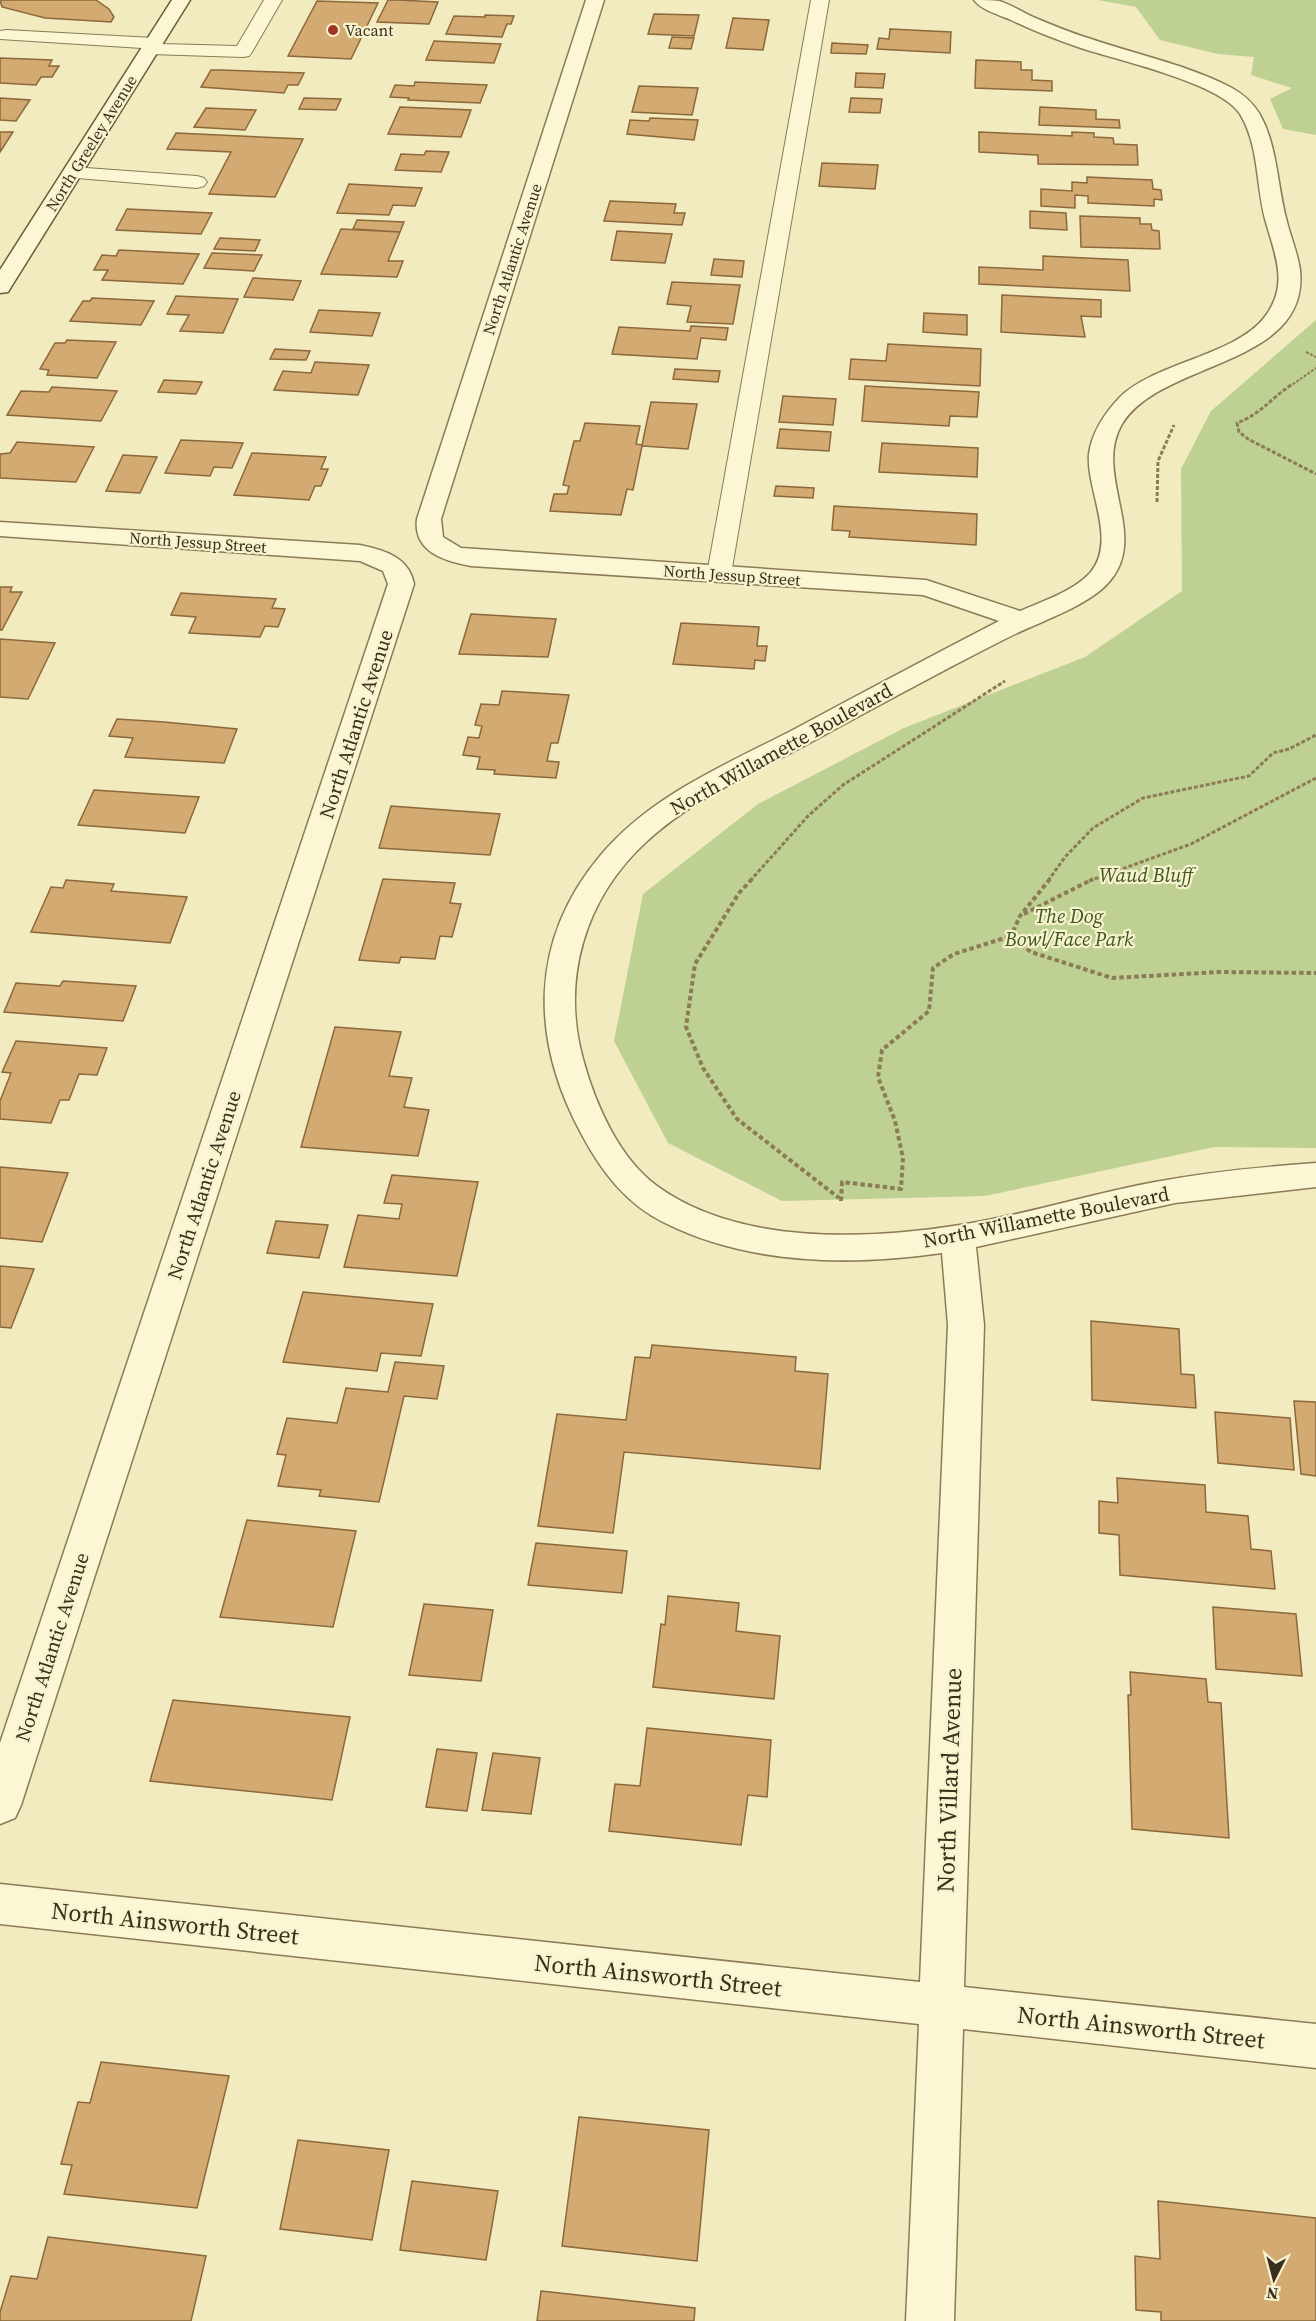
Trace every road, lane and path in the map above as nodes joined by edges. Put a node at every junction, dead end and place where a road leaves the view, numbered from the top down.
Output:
1 (182, 0) edge
2 (273, 0) edge
3 (595, 0) edge
4 (820, 0) edge
5 (983, 0) edge
6 (6, 36) dead end
7 (152, 46) junction
8 (72, 173) junction
9 (197, 182) dead end
10 (0, 287) edge
11 (1316, 368) edge
12 (1176, 422) dead end
13 (1316, 474) edge
14 (1157, 503) dead end
15 (0, 529) edge
16 (440, 548) joint
17 (394, 567) joint
18 (719, 574) junction
19 (1021, 620) junction
20 (1006, 681) dead end
21 (1316, 735) edge
22 (1316, 778) edge
23 (1020, 916) junction
24 (1011, 936) junction
25 (1316, 973) edge
26 (1316, 1174) edge
27 (840, 1199) junction
28 (958, 1239) junction
29 (869, 1248) junction
30 (0, 1805) edge
31 (0, 1904) edge
32 (941, 2005) junction
33 (1316, 2046) edge
34 (930, 2321) edge

1 - 7 street, North Greeley Avenue
2 - 7 lane
3 - 16 street, North Atlantic Avenue
4 - 18 lane
5 - 19 street, North Willamette Boulevard
6 - 7 lane
7 - 8 street, North Greeley Avenue
8 - 9 lane
8 - 10 street, North Greeley Avenue
11 - 13 path
12 - 14 path
15 - 17 street, North Jessup Street
16 - 18 street, North Jessup Street
17 - 30 street, North Atlantic Avenue
18 - 19 street, North Jessup Street
19 - 29 street, North Willamette Boulevard
20 - 27 path
21 - 23 path
22 - 23 path
23 - 24 path
24 - 25 path
24 - 27 path
26 - 28 street, North Willamette Boulevard
27 - 29 path
28 - 29 street, North Willamette Boulevard
28 - 32 street, North Villard Avenue
31 - 32 street, North Ainsworth Street
32 - 33 street, North Ainsworth Street
32 - 34 street, North Villard Avenue

